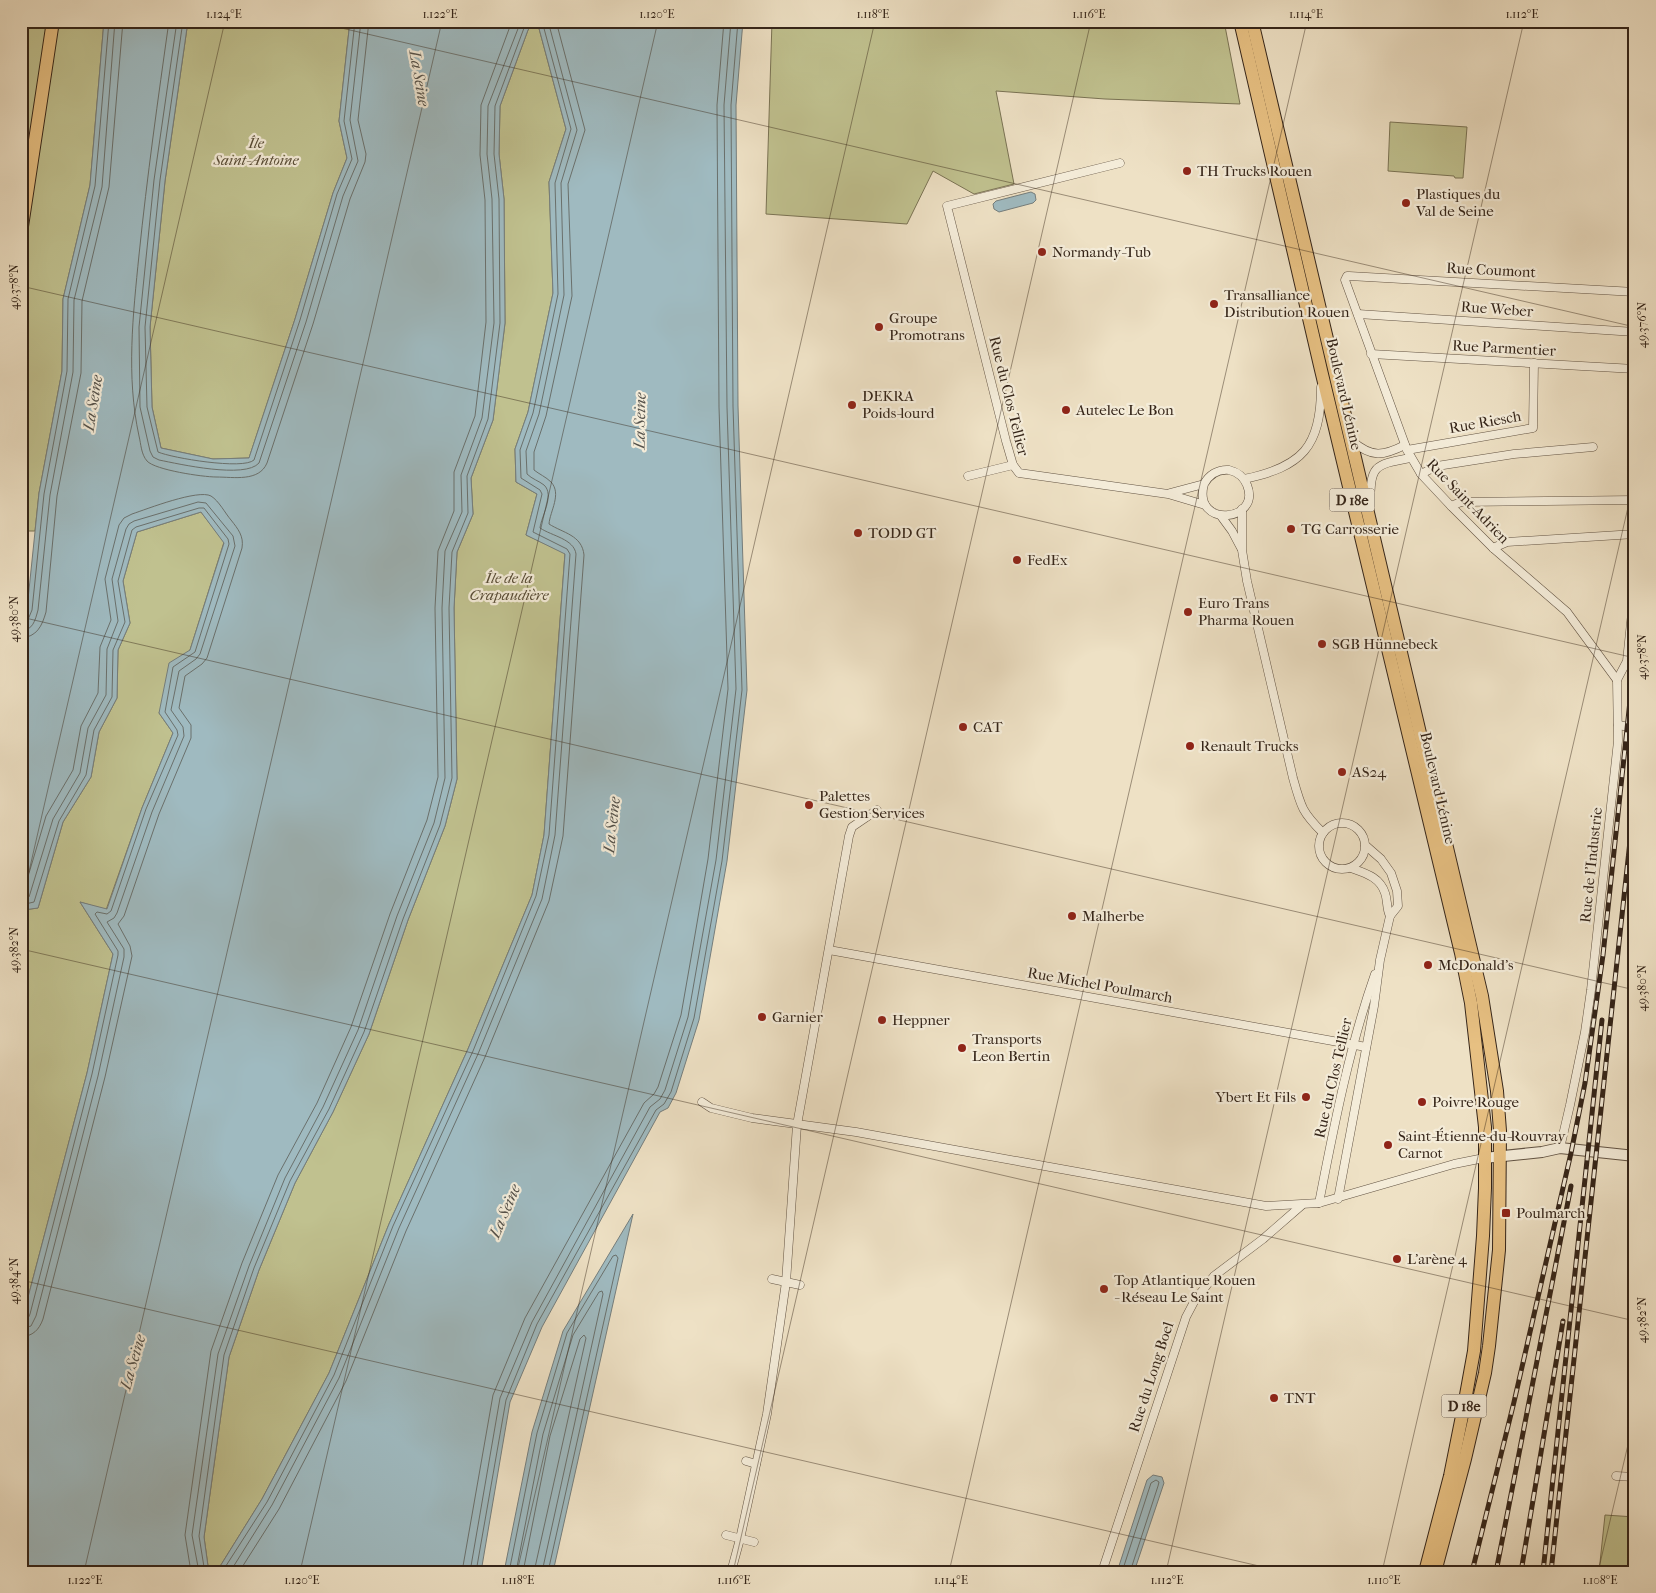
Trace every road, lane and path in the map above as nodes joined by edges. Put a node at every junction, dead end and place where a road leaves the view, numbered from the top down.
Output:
1 (53, 21) edge
2 (1240, 21) edge
3 (1252, 21) edge
4 (1120, 163) dead end
5 (21, 233) edge
6 (1346, 277) joint
7 (1635, 292) edge
8 (1358, 314) junction
9 (1635, 332) edge
10 (1371, 354) junction
11 (1534, 363) junction
12 (1635, 369) edge
13 (1321, 370) junction
14 (1351, 440) junction
15 (1406, 447) junction
16 (1593, 447) dead end
17 (1410, 458) junction
18 (1013, 465) junction
19 (1421, 474) junction
20 (968, 476) dead end
21 (1244, 479) junction
22 (1204, 484) junction
23 (1168, 494) junction
24 (1635, 500) edge
25 (1206, 504) junction
26 (1451, 506) junction
27 (1242, 509) junction
28 (1221, 516) junction
29 (1370, 519) junction
30 (1635, 534) edge
31 (1493, 548) junction
32 (1242, 550) junction
33 (1635, 584) edge
34 (1617, 680) junction
35 (1618, 725) junction
36 (1635, 728) edge
37 (878, 810) dead end
38 (1323, 833) junction
39 (1365, 845) junction
40 (1351, 868) junction
41 (1390, 916) junction
42 (828, 950) junction
43 (1380, 960) junction
44 (1354, 1045) junction
45 (1366, 1047) junction
46 (702, 1102) dead end
47 (797, 1124) junction
48 (1560, 1148) junction
49 (1500, 1156) junction
50 (1635, 1156) edge
51 (1484, 1158) junction
52 (1338, 1198) junction
53 (1319, 1203) junction
54 (1302, 1205) junction
55 (772, 1280) dead end
56 (786, 1282) junction
57 (800, 1285) dead end
58 (746, 1461) dead end
59 (756, 1464) junction
60 (1616, 1476) dead end
61 (1635, 1477) edge
62 (726, 1535) dead end
63 (740, 1539) junction
64 (754, 1542) dead end
65 (730, 1572) edge
66 (1102, 1572) edge
67 (1425, 1572) edge
68 (1435, 1572) edge

1 - 5 main road
2 - 13 main road, Boulevard Lénine / D 18e
3 - 14 main road, Boulevard Lénine / D 18e
4 - 18 street, Rue du Clos Tellier
6 - 7 street, Rue Coumont
6 - 8 street, Rue Saint-Adrien
8 - 9 street, Rue Weber
8 - 10 street, Rue Saint-Adrien
10 - 11 street, Rue Parmentier
10 - 15 street, Rue Saint-Adrien
11 - 12 street, Rue Parmentier
11 - 15 street, Rue Riesch
13 - 21 street
13 - 51 main road, Boulevard Lénine / D 18e
14 - 15 street
14 - 29 main road, Boulevard Lénine / D 18e
15 - 17 street, Rue Saint-Adrien
16 - 19 street
17 - 19 street, Rue Saint-Adrien
17 - 29 street
18 - 20 street
18 - 23 street, Rue du Clos Tellier
19 - 26 street, Rue Saint-Adrien
21 - 22 street, Rue du Clos Tellier
21 - 27 street, Rue du Clos Tellier
22 - 23 street, Rue du Clos Tellier
22 - 25 street
23 - 25 street, Rue du Clos Tellier
24 - 26 street
25 - 28 street, Rue du Clos Tellier
26 - 31 street, Rue Saint-Adrien
27 - 28 street
27 - 32 street, Rue du Clos Tellier
28 - 32 street, Rue du Clos Tellier
29 - 49 main road, Boulevard Lénine / D 18e
30 - 31 street
31 - 34 street, Rue Saint-Adrien
32 - 38 street, Rue du Clos Tellier
33 - 34 street, Rue de l'Industrie
34 - 35 street, Rue de l'Industrie
35 - 36 street
35 - 48 street, Rue de l'Industrie
37 - 42 street
38 - 39 street, Rue du Clos Tellier
38 - 40 street, Rue du Clos Tellier
39 - 40 street
39 - 41 street, Rue du Clos Tellier
40 - 41 street, Rue du Clos Tellier
41 - 43 street, Rue du Clos Tellier
42 - 44 street, Rue Michel Poulmarch
42 - 47 street
43 - 44 street, Rue du Clos Tellier
43 - 45 street, Rue du Clos Tellier
44 - 45 street, Rue Michel Poulmarch
44 - 53 street, Rue du Clos Tellier
45 - 52 street, Rue du Clos Tellier
46 - 47 street
47 - 54 street
47 - 56 street
48 - 49 street
48 - 50 street
49 - 51 street
49 - 68 main road, D 18e
51 - 52 street
51 - 67 main road, Boulevard Lénine / D 18e
52 - 53 street
53 - 54 street
54 - 66 street, Rue du Long Boel
55 - 56 street
56 - 57 street
56 - 59 street
58 - 59 street
59 - 63 street
60 - 61 street
62 - 63 street
63 - 64 street
63 - 65 street

